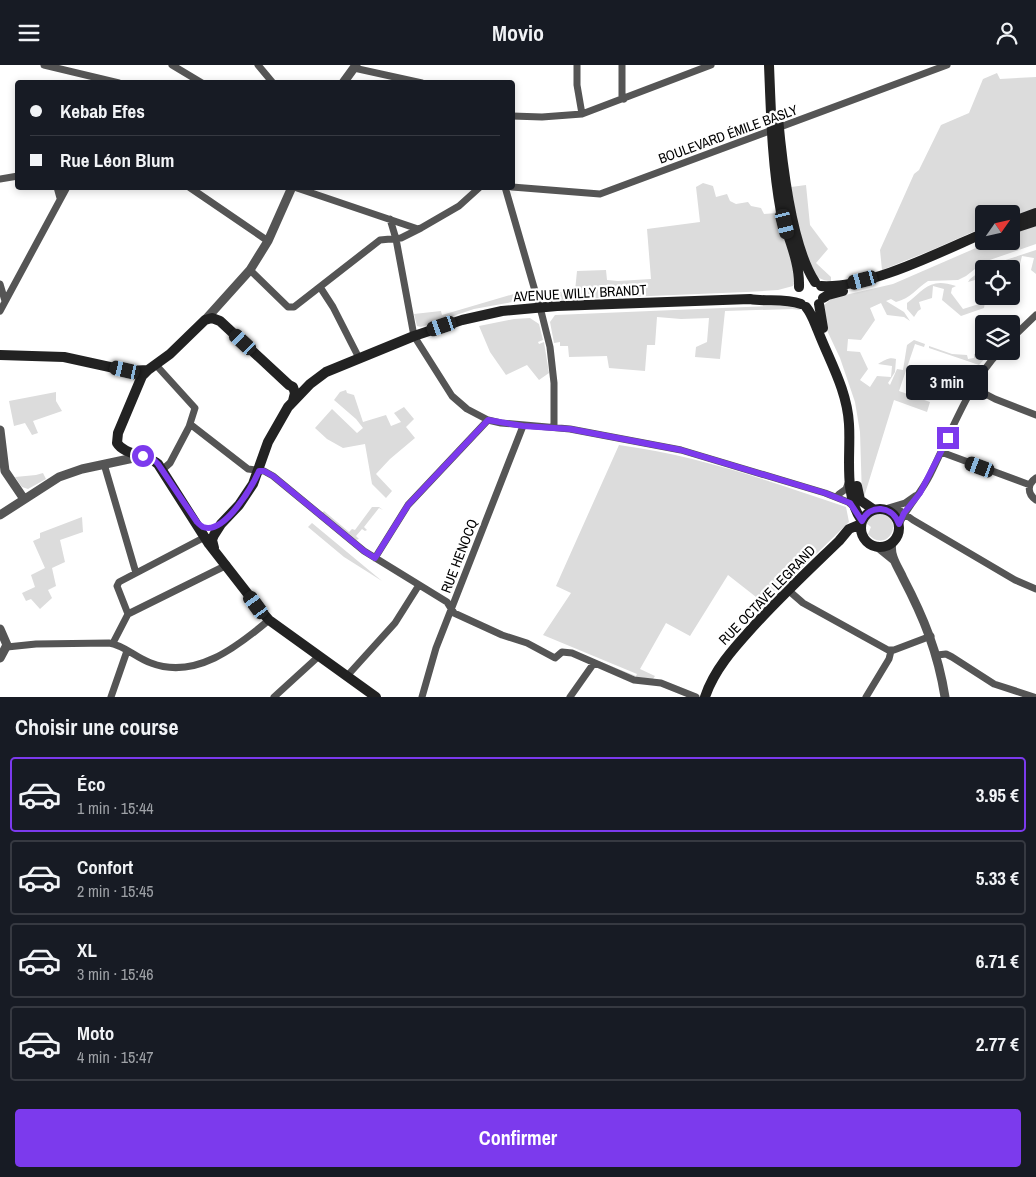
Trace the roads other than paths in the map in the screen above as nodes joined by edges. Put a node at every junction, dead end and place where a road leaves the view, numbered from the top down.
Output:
1 (44, 65) edge
2 (172, 65) edge
3 (258, 65) edge
4 (576, 65) edge
5 (622, 65) edge
6 (711, 65) edge
7 (768, 65) edge
8 (774, 65) edge
9 (947, 65) edge
10 (355, 66) edge
11 (98, 80) edge
12 (197, 80) edge
13 (269, 80) edge
14 (345, 80) edge
15 (410, 80) edge
16 (624, 99) junction
17 (582, 114) junction
18 (515, 116) edge
19 (776, 129) junction
20 (758, 135) junction
21 (774, 147) junction
22 (15, 176) edge
23 (0, 179) edge
24 (515, 187) edge
25 (58, 190) edge
26 (65, 190) edge
27 (193, 190) edge
28 (292, 190) edge
29 (302, 190) edge
30 (469, 190) edge
31 (477, 190) edge
32 (506, 190) edge
33 (471, 195) junction
34 (60, 198) junction
35 (1036, 213) edge
36 (390, 219) junction
37 (1020, 219) edge
38 (1036, 221) edge
39 (1020, 226) edge
40 (418, 229) junction
41 (975, 237) edge
42 (396, 239) junction
43 (268, 241) junction
44 (975, 244) edge
45 (250, 270) junction
46 (0, 284) edge
47 (818, 284) junction
48 (320, 287) junction
49 (798, 289) junction
50 (750, 299) junction
51 (5, 301) junction
52 (821, 301) junction
53 (221, 304) junction
54 (804, 305) junction
55 (540, 307) junction
56 (0, 311) edge
57 (1036, 315) edge
58 (205, 320) junction
59 (220, 321) junction
60 (1020, 330) edge
61 (414, 336) junction
62 (0, 355) edge
63 (359, 358) junction
64 (992, 360) edge
65 (152, 367) junction
66 (128, 371) junction
67 (321, 374) junction
68 (283, 379) junction
69 (137, 386) junction
70 (974, 388) junction
71 (293, 401) junction
72 (1036, 415) edge
73 (488, 420) junction
74 (190, 424) junction
75 (523, 426) junction
76 (554, 427) junction
77 (0, 430) edge
78 (941, 452) junction
79 (143, 456) junction
80 (104, 463) junction
81 (162, 470) junction
82 (259, 471) junction
83 (850, 476) junction
84 (1036, 478) edge
85 (1030, 485) junction
86 (920, 493) junction
87 (835, 495) junction
88 (24, 499) junction
89 (855, 501) junction
90 (1036, 501) edge
91 (890, 508) junction
92 (874, 509) junction
93 (904, 513) junction
94 (0, 515) edge
95 (913, 520) junction
96 (197, 522) junction
97 (861, 522) junction
98 (221, 524) junction
99 (899, 527) junction
100 (205, 537) junction
101 (839, 541) junction
102 (866, 541) junction
103 (892, 543) junction
104 (878, 547) junction
105 (214, 548) junction
106 (375, 558) junction
107 (894, 560) junction
108 (226, 565) junction
109 (136, 573) junction
110 (419, 585) junction
111 (1036, 589) edge
112 (788, 590) junction
113 (452, 609) junction
114 (128, 614) junction
115 (269, 619) junction
116 (0, 629) edge
117 (931, 636) junction
118 (113, 643) junction
119 (7, 647) junction
120 (127, 651) junction
121 (891, 651) junction
122 (937, 655) junction
123 (319, 656) junction
124 (0, 658) edge
125 (594, 663) junction
126 (346, 676) junction
127 (111, 697) edge
128 (274, 697) edge
129 (376, 697) edge
130 (422, 697) edge
131 (570, 697) edge
132 (696, 697) edge
133 (705, 697) edge
134 (866, 697) edge
135 (946, 697) edge
136 (1034, 697) edge

1 - 11 street
2 - 12 street
3 - 13 street
4 - 17 street
5 - 16 street
6 - 16 street
7 - 19 main road
8 - 19 main road
9 - 19 street, BOULEVARD ÉMILE BASLY
10 - 14 street
10 - 15 street
16 - 17 street
17 - 18 street
19 - 20 street, BOULEVARD ÉMILE BASLY
19 - 21 main road
19 - 47 main road
20 - 21 street
20 - 24 street, BOULEVARD ÉMILE BASLY
21 - 49 main road
22 - 23 street
25 - 34 street
26 - 34 street
27 - 43 street
28 - 43 street
29 - 36 street
30 - 33 street
31 - 33 street
32 - 55 street
33 - 40 street
34 - 51 street
35 - 37 main road
36 - 40 street
36 - 42 street
38 - 39 main road
40 - 42 street
41 - 47 main road
42 - 48 street
42 - 61 street
43 - 45 street
44 - 52 main road
45 - 48 street
45 - 53 street
46 - 51 street
47 - 49 main road
47 - 52 main road
48 - 63 street
49 - 50 main road, AVENUE WILLY BRANDT
49 - 54 main road
50 - 54 main road, AVENUE WILLY BRANDT
50 - 55 main road, AVENUE WILLY BRANDT
51 - 56 street
52 - 54 main road
52 - 89 main road
53 - 58 street
53 - 59 street
54 - 83 main road
55 - 61 main road, AVENUE WILLY BRANDT
55 - 76 street
57 - 60 street
58 - 59 main road
58 - 65 main road
59 - 68 main road
61 - 63 main road, AVENUE WILLY BRANDT
61 - 73 street
62 - 66 main road
63 - 67 main road, AVENUE WILLY BRANDT
64 - 70 street
65 - 66 main road
65 - 69 main road
65 - 74 street
66 - 69 main road
67 - 68 main road, AVENUE WILLY BRANDT
67 - 71 main road
68 - 71 main road
69 - 79 main road
70 - 72 street
70 - 78 street
71 - 82 main road
73 - 75 street
73 - 106 street
74 - 81 street
74 - 82 street
75 - 76 street
75 - 113 street, RUE HENOCQ
76 - 87 street
77 - 88 street
78 - 85 street
78 - 86 street
79 - 80 street
79 - 81 main road
80 - 88 street
80 - 109 street
81 - 96 main road
82 - 98 main road
82 - 106 street
83 - 87 street
83 - 89 main road
84 - 85 street
85 - 90 street
86 - 91 street
86 - 93 street
87 - 89 street
87 - 89 street
88 - 94 street
89 - 92 main road
89 - 97 main road
91 - 92 main road
91 - 93 street
91 - 99 main road
92 - 97 main road
93 - 95 street
93 - 99 street
95 - 99 street
95 - 111 street
96 - 98 main road
96 - 100 main road
97 - 101 main road, RUE OCTAVE LEGRAND
97 - 102 main road
98 - 105 main road
99 - 103 main road
100 - 105 main road
100 - 109 street
101 - 102 main road
101 - 112 main road, RUE OCTAVE LEGRAND
102 - 104 main road
103 - 104 main road
103 - 107 street
104 - 107 street
105 - 108 main road
106 - 110 street
107 - 117 street
108 - 114 street
108 - 115 main road
109 - 114 street
110 - 113 street
110 - 126 street
112 - 121 street
112 - 133 main road, RUE OCTAVE LEGRAND
113 - 125 street
113 - 130 street, RUE HENOCQ
114 - 118 street
115 - 120 street
115 - 123 main road
116 - 119 street
117 - 121 street
117 - 122 street
118 - 119 street
118 - 120 street
119 - 124 street
120 - 127 street
121 - 134 street
122 - 135 street
122 - 136 street
123 - 126 main road
123 - 128 street
125 - 131 street
125 - 132 street
126 - 129 main road

